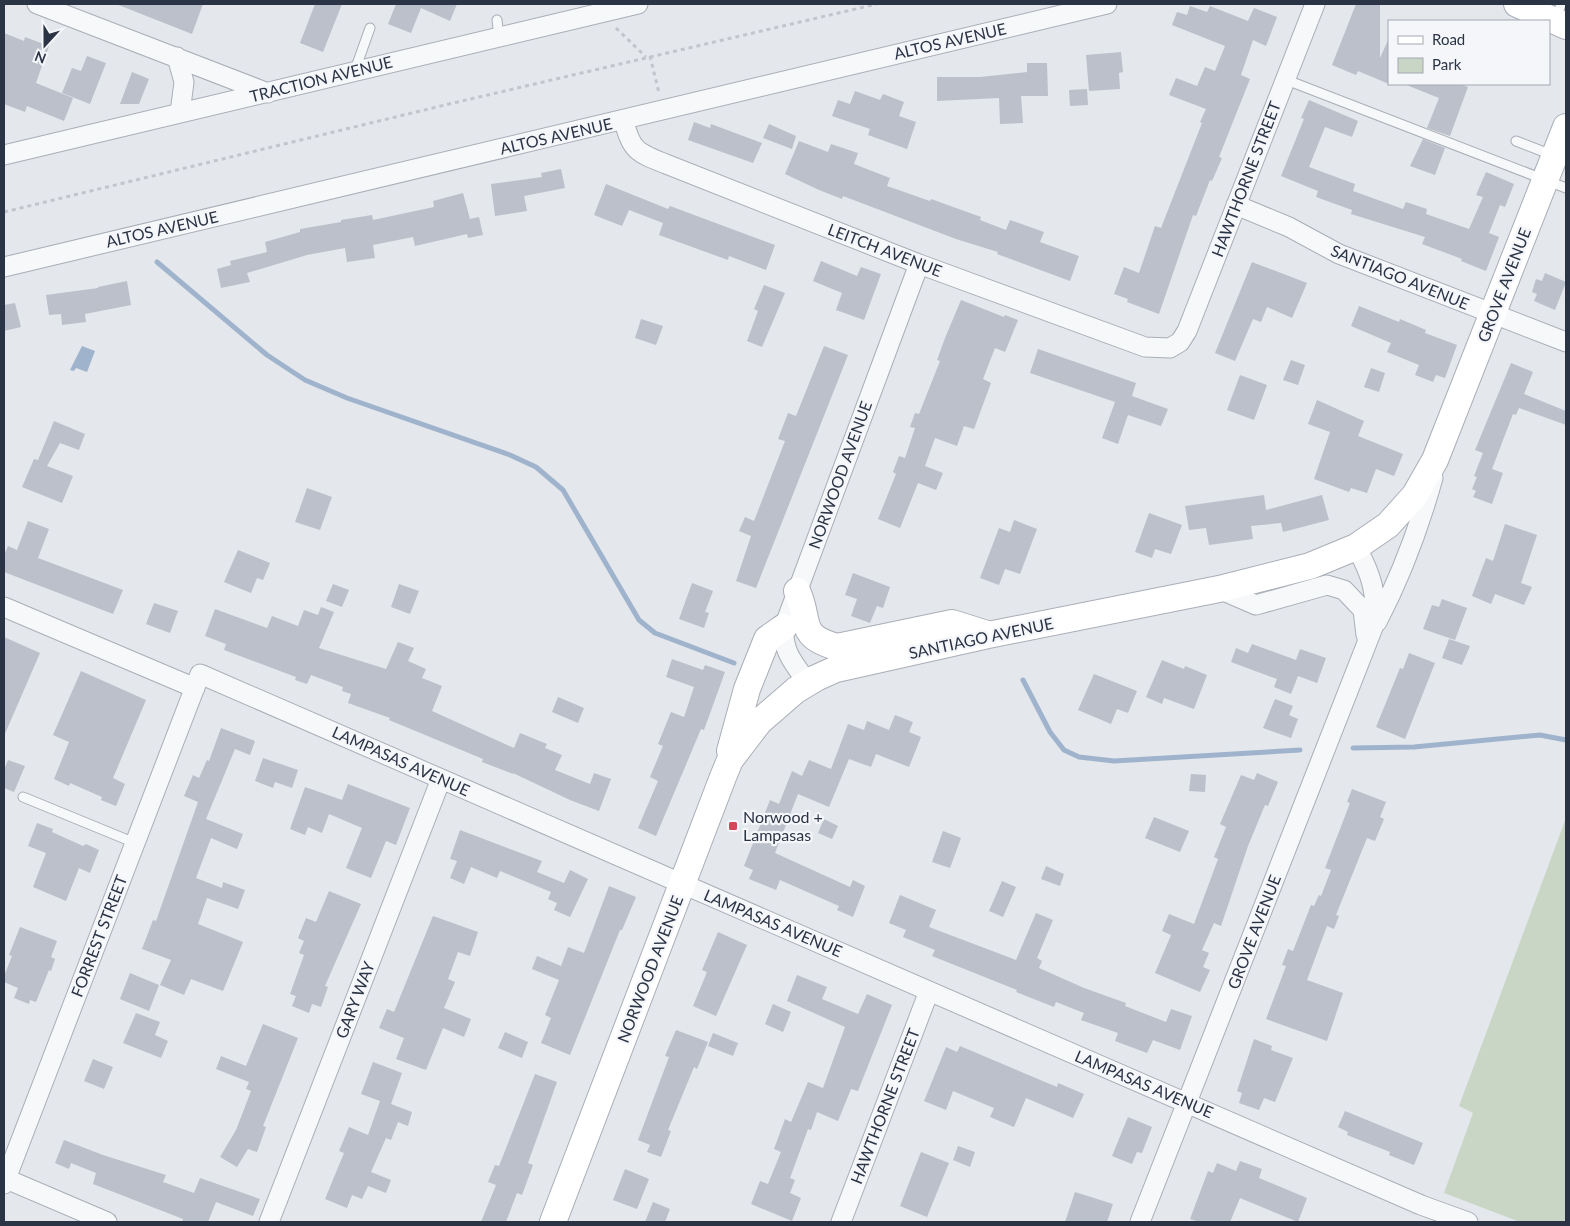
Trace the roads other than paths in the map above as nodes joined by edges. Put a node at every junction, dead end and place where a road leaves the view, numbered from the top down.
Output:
1 (37, 4) edge
2 (1107, 4) edge
3 (1314, 4) edge
4 (631, 5) edge
5 (61, 8) edge
6 (370, 28) dead end
7 (177, 58) junction
8 (355, 71) junction
9 (1284, 79) junction
10 (268, 93) junction
11 (180, 113) junction
12 (624, 120) junction
13 (1566, 127) edge
14 (1516, 141) dead end
15 (4, 155) edge
16 (1555, 156) junction
17 (1556, 184) edge
18 (1236, 205) junction
19 (919, 264) junction
20 (4, 267) edge
21 (1492, 314) junction
22 (1566, 342) edge
23 (1170, 348) joint
24 (1442, 443) junction
25 (1356, 548) junction
26 (1219, 589) junction
27 (797, 591) junction
28 (4, 607) edge
29 (784, 627) junction
30 (988, 635) junction
31 (1367, 641) junction
32 (808, 683) junction
33 (195, 688) junction
34 (759, 722) joint
35 (723, 777) junction
36 (441, 779) junction
37 (23, 797) dead end
38 (135, 843) junction
39 (683, 884) junction
40 (929, 991) junction
41 (1186, 1103) junction
42 (4, 1181) edge
43 (107, 1222) edge
44 (269, 1222) edge
45 (553, 1222) edge
46 (841, 1222) edge
47 (1140, 1222) edge
48 (1468, 1222) edge

1 - 5 street
2 - 12 street, ALTOS AVENUE
3 - 9 street, HAWTHORNE STREET
4 - 8 street, TRACTION AVENUE
5 - 7 street
6 - 8 lane
7 - 10 street
7 - 11 street
8 - 10 street, TRACTION AVENUE
9 - 17 lane
9 - 18 street, HAWTHORNE STREET
10 - 11 street, TRACTION AVENUE
11 - 15 street, TRACTION AVENUE
12 - 19 street, LEITCH AVENUE
12 - 20 street, ALTOS AVENUE
13 - 16 main road, GROVE AVENUE
14 - 16 lane
16 - 17 main road, GROVE AVENUE
17 - 21 main road, GROVE AVENUE
18 - 21 street, SANTIAGO AVENUE
18 - 23 street, HAWTHORNE STREET
19 - 23 street, LEITCH AVENUE
19 - 27 street, NORWOOD AVENUE
21 - 22 street, SANTIAGO AVENUE
21 - 24 main road, GROVE AVENUE
24 - 25 main road, GROVE AVENUE
24 - 31 street, GROVE AVENUE
25 - 26 main road, SANTIAGO AVENUE
25 - 31 street, GROVE AVENUE
26 - 30 main road, SANTIAGO AVENUE
26 - 31 street
27 - 29 street, NORWOOD AVENUE
27 - 30 main road
28 - 33 street
29 - 32 street, NORWOOD AVENUE
29 - 35 main road
30 - 32 main road, SANTIAGO AVENUE
31 - 41 street, GROVE AVENUE
32 - 34 main road, SANTIAGO AVENUE
33 - 36 street, LAMPASAS AVENUE
33 - 38 street, FORREST STREET
34 - 35 main road, NORWOOD AVENUE
35 - 39 main road, NORWOOD AVENUE
36 - 39 street, LAMPASAS AVENUE
36 - 44 street, GARY WAY
37 - 38 lane
38 - 42 street, FORREST STREET
39 - 40 street, LAMPASAS AVENUE
39 - 45 main road, NORWOOD AVENUE
40 - 41 street, LAMPASAS AVENUE
40 - 46 street, HAWTHORNE STREET
41 - 47 street, GROVE AVENUE
41 - 48 street, LAMPASAS AVENUE
42 - 43 street

